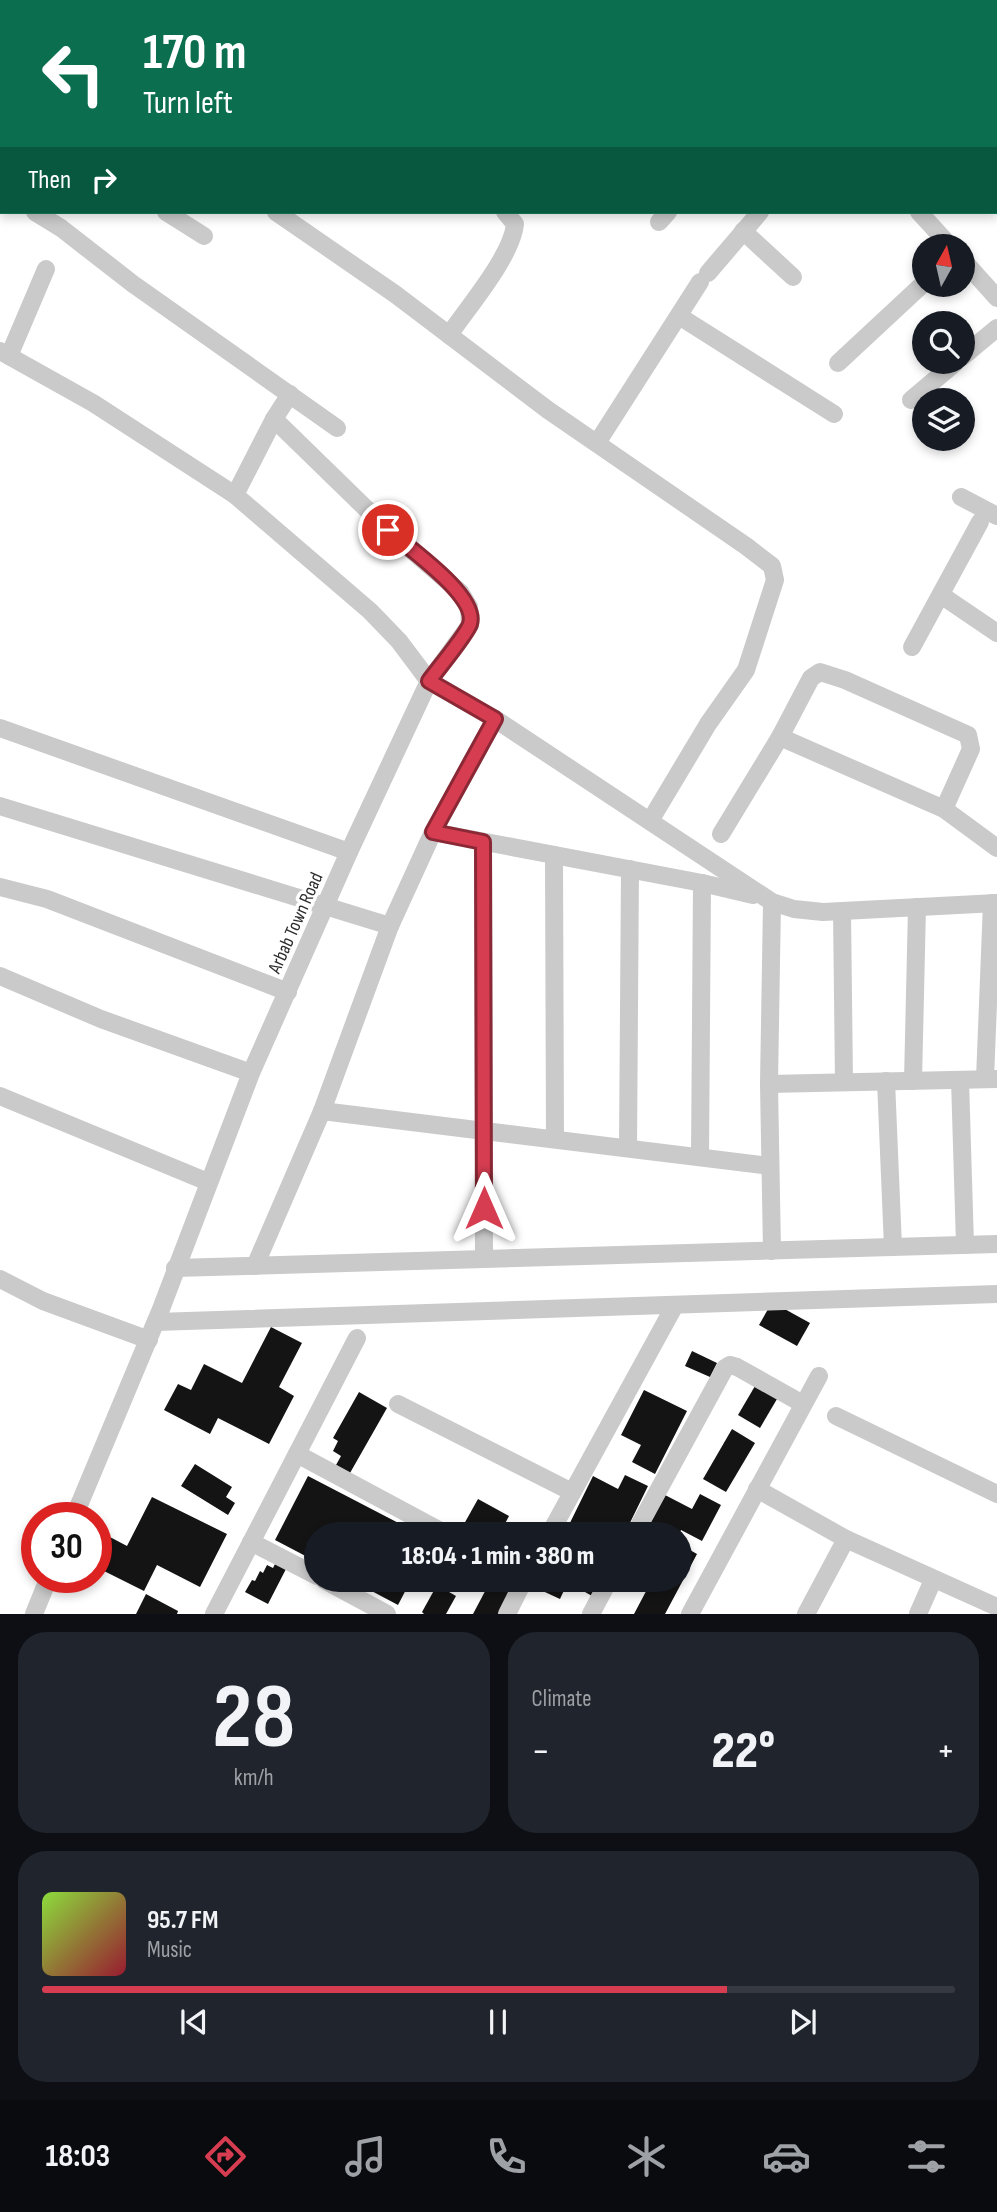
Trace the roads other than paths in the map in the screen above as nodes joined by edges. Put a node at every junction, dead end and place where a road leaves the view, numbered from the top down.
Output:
1 (38, 214) edge
2 (169, 214) edge
3 (279, 214) edge
4 (507, 214) edge
5 (758, 214) edge
6 (921, 214) edge
7 (743, 231) junction
8 (939, 234) edge
9 (204, 236) dead end
10 (46, 269) dead end
11 (975, 271) edge
12 (793, 277) dead end
13 (993, 286) edge
14 (912, 294) edge
15 (679, 316) junction
16 (997, 328) edge
17 (449, 335) junction
18 (975, 346) edge
19 (5, 354) edge
20 (838, 363) dead end
21 (942, 374) edge
22 (290, 394) junction
23 (911, 400) dead end
24 (834, 414) dead end
25 (274, 419) junction
26 (337, 428) dead end
27 (597, 443) junction
28 (235, 495) junction
29 (961, 498) dead end
30 (988, 519) edge
31 (941, 595) junction
32 (997, 633) edge
33 (912, 648) dead end
34 (429, 681) junction
35 (495, 719) junction
36 (0, 728) edge
37 (780, 737) junction
38 (0, 806) edge
39 (944, 810) junction
40 (650, 821) junction
41 (433, 832) junction
42 (721, 834) dead end
43 (483, 842) junction
44 (997, 848) edge
45 (349, 852) junction
46 (554, 855) junction
47 (630, 869) junction
48 (702, 883) junction
49 (0, 887) edge
50 (769, 900) junction
51 (995, 903) edge
52 (327, 907) junction
53 (917, 907) junction
54 (842, 911) junction
55 (390, 926) junction
56 (0, 976) edge
57 (288, 992) junction
58 (251, 1073) junction
59 (991, 1079) edge
60 (960, 1080) junction
61 (913, 1081) junction
62 (844, 1082) junction
63 (886, 1082) junction
64 (769, 1084) junction
65 (0, 1096) edge
66 (322, 1111) junction
67 (485, 1131) junction
68 (555, 1139) junction
69 (628, 1148) junction
70 (700, 1157) junction
71 (770, 1166) junction
72 (208, 1182) junction
73 (997, 1244) edge
74 (965, 1245) junction
75 (893, 1247) junction
76 (772, 1251) junction
77 (484, 1259) junction
78 (255, 1266) junction
79 (175, 1268) junction
80 (0, 1279) edge
81 (997, 1294) edge
82 (675, 1305) junction
83 (156, 1322) junction
84 (357, 1338) dead end
85 (149, 1340) junction
86 (819, 1376) dead end
87 (398, 1404) dead end
88 (803, 1404) junction
89 (835, 1416) dead end
90 (297, 1454) junction
91 (757, 1489) junction
92 (572, 1492) junction
93 (997, 1494) edge
94 (80, 1502) edge
95 (424, 1522) edge
96 (556, 1522) edge
97 (641, 1522) edge
98 (846, 1539) junction
99 (251, 1542) junction
100 (304, 1569) edge
101 (933, 1580) junction
102 (346, 1592) edge
103 (518, 1592) edge
104 (603, 1592) edge
105 (43, 1593) edge
106 (997, 1607) edge
107 (34, 1614) edge
108 (214, 1614) edge
109 (387, 1614) edge
110 (507, 1614) edge
111 (591, 1614) edge
112 (690, 1614) edge
113 (806, 1614) edge
114 (918, 1614) edge

1 - 22 street
2 - 9 street
3 - 17 street
4 - 17 street
5 - 7 street
6 - 8 street
7 - 12 street
7 - 15 street
10 - 19 street
11 - 13 street
14 - 20 street
15 - 24 street
15 - 27 street
16 - 18 street
17 - 27 street
19 - 28 street
21 - 23 street
22 - 25 street
22 - 26 street
25 - 28 street
25 - 34 street, Arbab Town Road
27 - 40 street
28 - 34 street
29 - 30 street
30 - 31 street
31 - 32 street
31 - 33 street
34 - 35 street
34 - 45 street, Arbab Town Road
35 - 40 street
35 - 41 street
36 - 45 street
37 - 39 street
37 - 39 street
37 - 42 street
38 - 52 street
39 - 44 street
40 - 50 street
41 - 43 street
41 - 55 street
43 - 46 street
43 - 67 street
45 - 52 street, Arbab Town Road
46 - 47 street
46 - 68 street
47 - 48 street
47 - 69 street
48 - 50 street
48 - 70 street
49 - 57 street
50 - 54 street
50 - 64 street
51 - 53 street
51 - 59 street
52 - 55 street
52 - 57 street, Arbab Town Road
53 - 54 street
53 - 61 street
54 - 62 street
55 - 66 street
56 - 58 street
57 - 58 street, Arbab Town Road
58 - 72 street, Arbab Town Road
59 - 60 street
60 - 61 street
60 - 74 street
61 - 63 street
62 - 63 street
62 - 64 street
63 - 75 street
64 - 71 street
65 - 72 street
66 - 67 street
66 - 78 street
67 - 68 street
67 - 77 street
68 - 69 street
69 - 70 street
70 - 71 street
71 - 76 street
72 - 79 street, Arbab Town Road
73 - 74 street
74 - 75 street
75 - 76 street
76 - 77 street
77 - 78 street
78 - 79 street
79 - 83 street, Arbab Town Road
80 - 85 street
81 - 82 street
82 - 83 street
82 - 92 street
83 - 85 street, Arbab Town Road
84 - 90 street
85 - 94 street, Arbab Town Road
86 - 88 street
87 - 92 street
88 - 91 street
88 - 97 street
89 - 93 street
90 - 95 street
90 - 99 street
91 - 98 street
91 - 112 street
92 - 96 street
98 - 101 street
98 - 113 street
99 - 100 street
99 - 108 street
101 - 106 street
101 - 114 street
102 - 109 street
103 - 110 street
104 - 111 street
105 - 107 street

